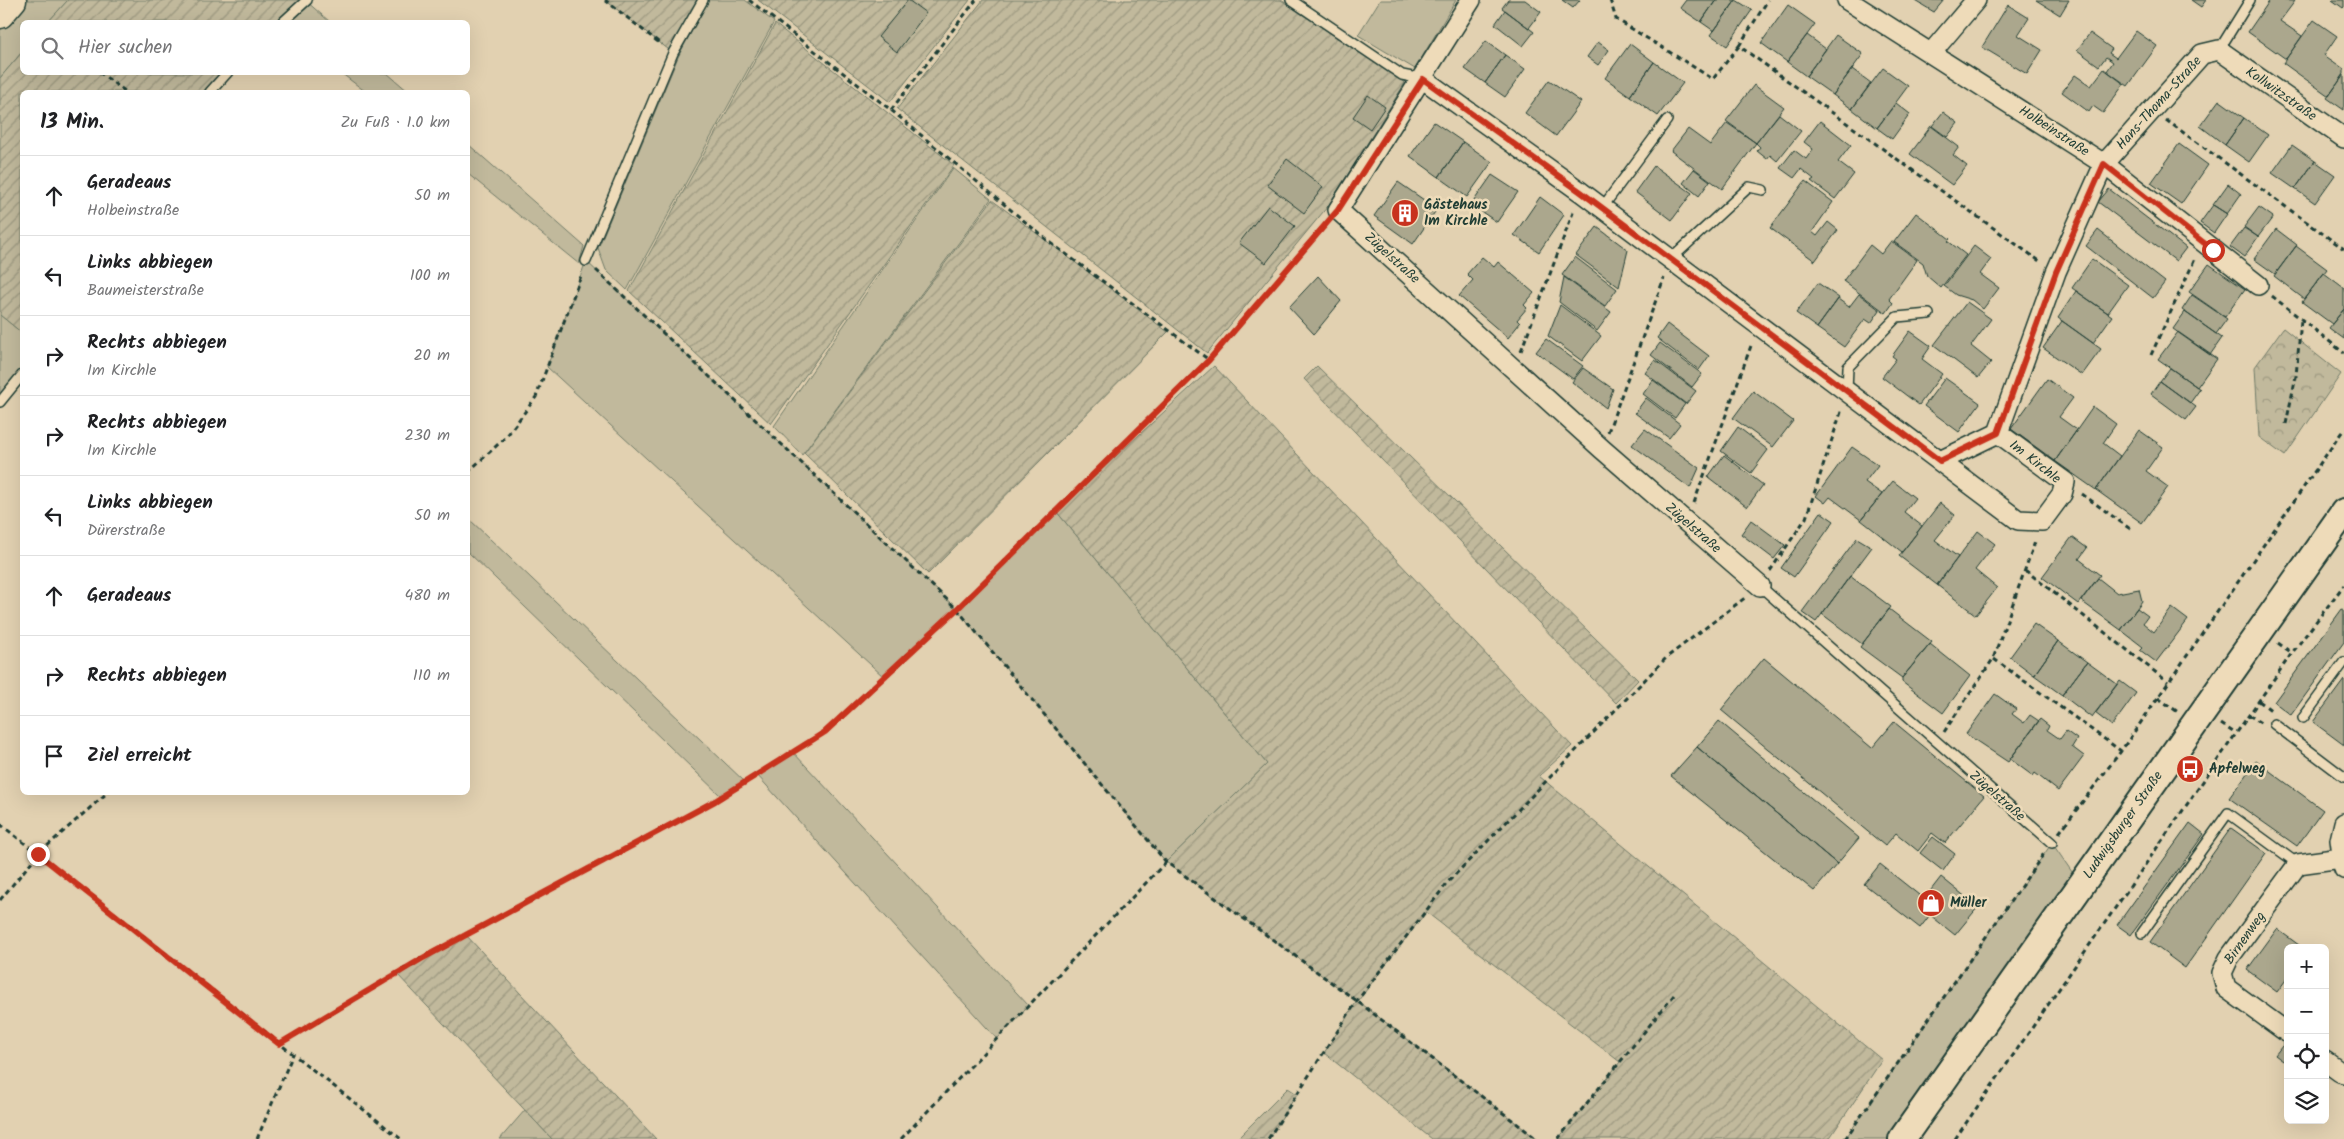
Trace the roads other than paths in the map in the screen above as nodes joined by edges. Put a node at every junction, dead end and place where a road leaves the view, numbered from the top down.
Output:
1 (307, 0) edge
2 (703, 0) edge
3 (1291, 0) edge
4 (1471, 0) edge
5 (1847, 0) edge
6 (1976, 0) edge
7 (2250, 0) edge
8 (285, 20) edge
9 (2218, 50) junction
10 (1932, 52) junction
11 (225, 75) edge
12 (1423, 79) junction
13 (212, 90) edge
14 (1667, 120) dead end
15 (2344, 138) edge
16 (2104, 164) junction
17 (1763, 190) dead end
18 (1602, 208) junction
19 (1670, 259) junction
20 (586, 260) road end
21 (2258, 285) road end
22 (1928, 314) dead end
23 (20, 377) edge
24 (1847, 392) junction
25 (0, 402) edge
26 (1998, 433) junction
27 (1940, 461) junction
28 (2344, 512) edge
29 (1760, 586) joint
30 (2344, 662) edge
31 (2303, 718) dead end
32 (2274, 724) dead end
33 (2344, 777) edge
34 (2344, 823) edge
35 (2052, 843) road end
36 (2298, 864) junction
37 (2343, 864) edge
38 (2142, 933) dead end
39 (2284, 1030) edge
40 (2329, 1064) edge
41 (2344, 1073) edge
42 (1902, 1139) edge

1 - 8 lane
2 - 20 lane
3 - 12 lane
4 - 12 street
5 - 10 street, Holbeinstraße
6 - 10 street
7 - 9 lane, Hans-Thoma-Straße
9 - 15 street, Kollwitzstraße
9 - 16 street, Hans-Thoma-Straße
10 - 16 street, Holbeinstraße
11 - 13 lane
12 - 18 street
12 - 29 street, Zügelstraße
14 - 18 lane
16 - 21 street, Holbeinstraße
16 - 26 street, Hans-Thoma-Straße
17 - 19 lane
18 - 19 street
19 - 24 street
22 - 24 lane
23 - 25 lane
24 - 27 street
26 - 27 street, Im Kirchle
26 - 27 street, Im Kirchle
28 - 42 main road, Ludwigsburger Straße
29 - 35 lane, Zügelstraße
30 - 31 lane
32 - 33 lane
34 - 37 street
36 - 37 street
36 - 38 lane
36 - 39 street, Birnenweg
40 - 41 street

